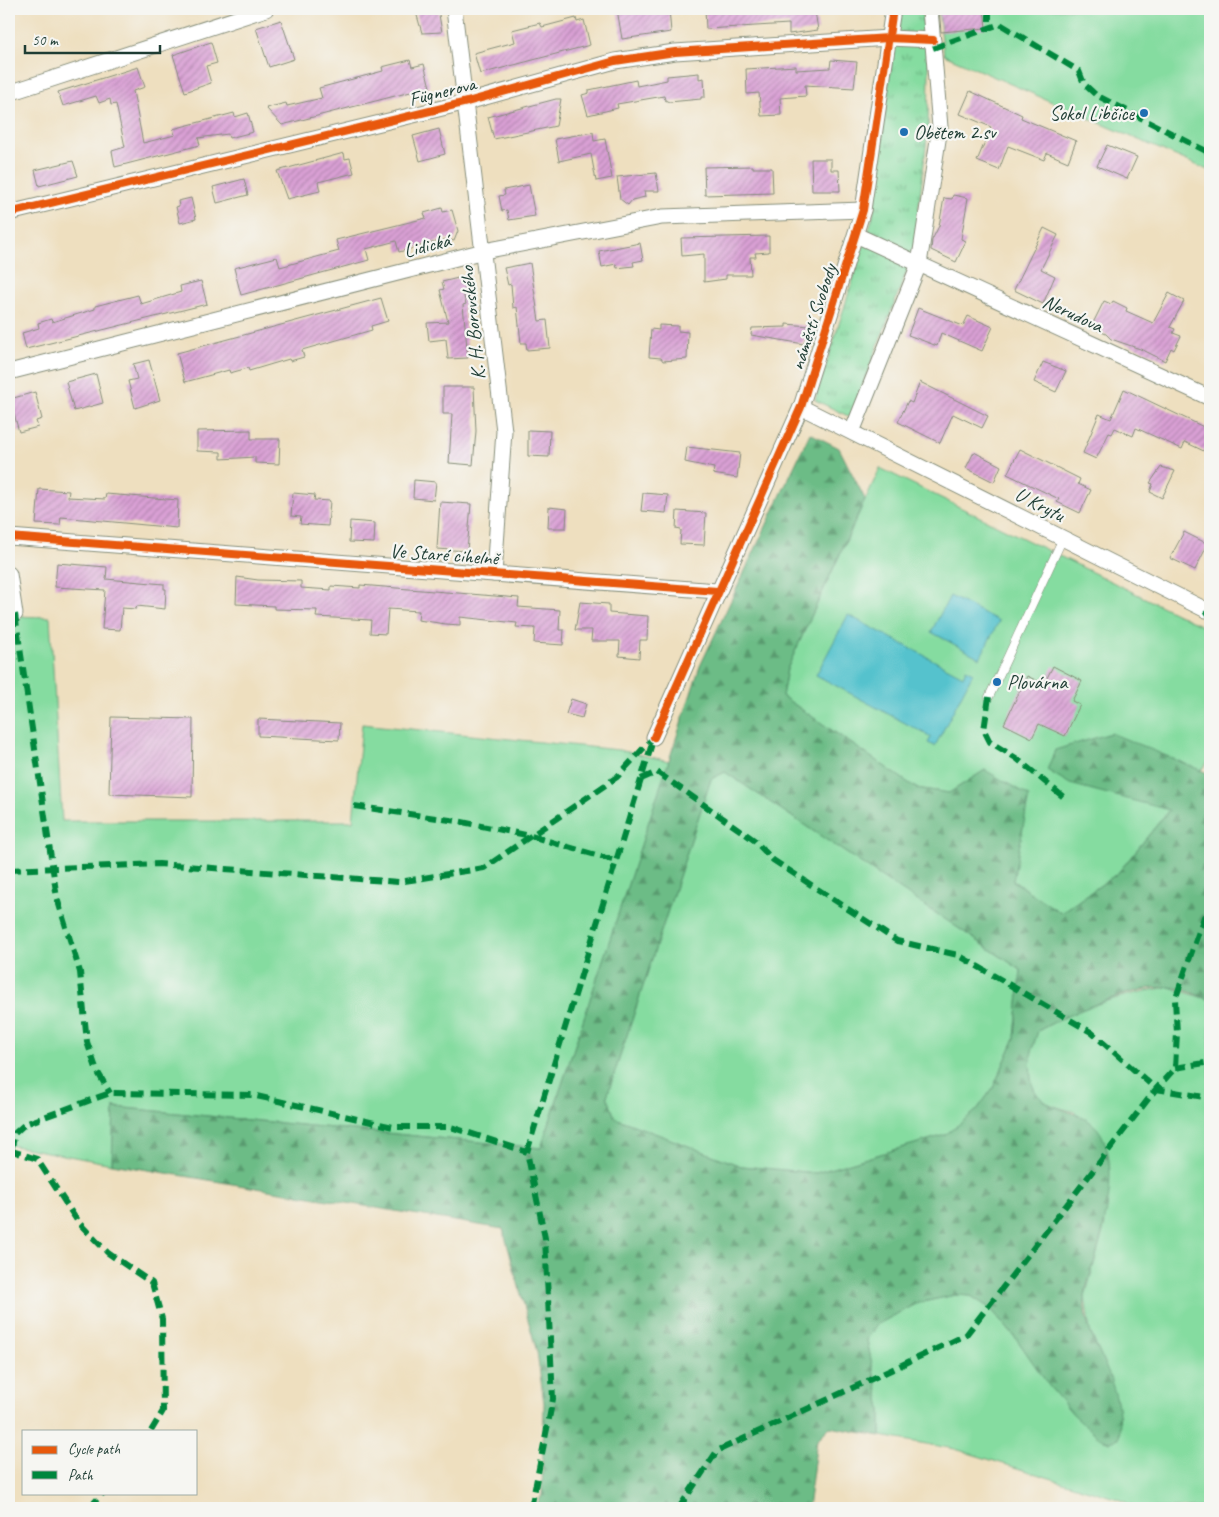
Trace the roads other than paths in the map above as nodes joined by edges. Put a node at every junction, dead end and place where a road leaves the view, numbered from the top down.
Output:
1 (266, 9) edge
2 (454, 9) edge
3 (893, 9) edge
4 (930, 9) edge
5 (889, 38) junction
6 (932, 40) junction
7 (9, 93) edge
8 (466, 102) junction
9 (864, 210) junction
10 (9, 213) edge
11 (856, 235) junction
12 (484, 250) junction
13 (919, 264) junction
14 (9, 372) edge
15 (1210, 398) edge
16 (801, 407) junction
17 (852, 432) junction
18 (9, 537) edge
19 (1063, 538) junction
20 (9, 574) edge
21 (494, 574) junction
22 (717, 591) junction
23 (1210, 609) edge
24 (15, 614) dead end
25 (989, 697) dead end
26 (654, 737) dead end

1 - 7 street
2 - 8 street, K. H. Borovského
3 - 5 street, náměstí Svobody
4 - 6 street
5 - 6 street
5 - 8 street, Fügnerova
5 - 9 street, náměstí Svobody
6 - 13 street
8 - 10 street, Fügnerova
8 - 12 street, K. H. Borovského
9 - 11 street, náměstí Svobody
9 - 12 street, Lidická
11 - 13 street
11 - 16 street, náměstí Svobody
12 - 14 street, Lidická
12 - 21 street, K. H. Borovského
13 - 15 street, Nerudova
13 - 17 street
16 - 17 street
16 - 22 street, náměstí Svobody
17 - 19 street, U Krytu
18 - 21 street, Ve Staré cihelně
19 - 23 street, U Krytu
19 - 25 lane
20 - 24 street
21 - 22 street, Ve Staré cihelně
22 - 26 street

